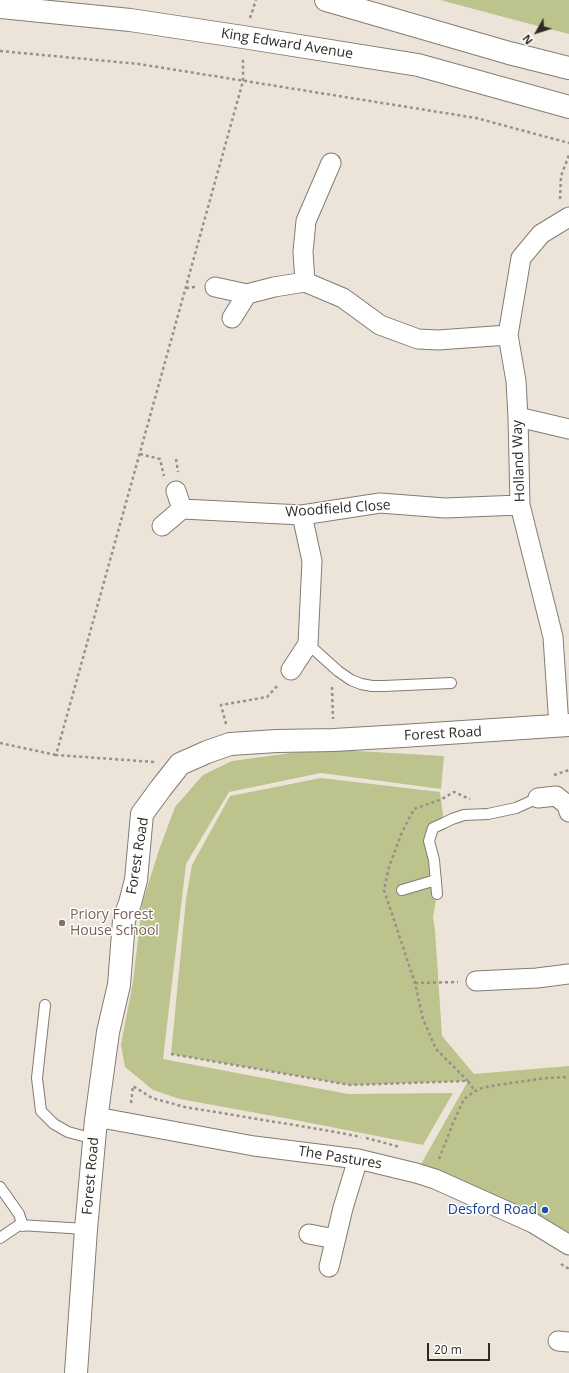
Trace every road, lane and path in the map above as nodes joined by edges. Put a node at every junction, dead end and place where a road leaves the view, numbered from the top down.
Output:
1 (326, 0) edge
2 (0, 7) edge
3 (243, 36) junction
4 (0, 50) edge
5 (569, 68) edge
6 (243, 81) junction
7 (569, 107) edge
8 (569, 143) edge
9 (569, 155) edge
10 (331, 162) dead end
11 (565, 210) edge
12 (305, 282) junction
13 (215, 287) dead end
14 (247, 294) junction
15 (232, 318) dead end
16 (508, 335) junction
17 (518, 417) junction
18 (569, 429) edge
19 (140, 454) junction
20 (176, 459) dead end
21 (173, 481) junction
22 (520, 504) junction
23 (182, 509) junction
24 (302, 515) junction
25 (162, 526) dead end
26 (308, 644) junction
27 (334, 667) junction
28 (291, 670) joint
29 (451, 683) dead end
30 (564, 726) edge
31 (334, 740) junction
32 (0, 743) edge
33 (230, 744) junction
34 (56, 755) junction
35 (180, 764) junction
36 (538, 798) joint
37 (569, 812) edge
38 (436, 880) junction
39 (402, 890) dead end
40 (437, 894) dead end
41 (569, 974) edge
42 (476, 981) joint
43 (414, 983) dead end
44 (45, 1005) dead end
45 (171, 1054) dead end
46 (569, 1077) edge
47 (133, 1086) dead end
48 (475, 1091) junction
49 (95, 1130) junction
50 (404, 1148) dead end
51 (358, 1159) junction
52 (435, 1179) junction
53 (0, 1187) edge
54 (23, 1226) junction
55 (86, 1229) junction
56 (309, 1234) dead end
57 (0, 1238) edge
58 (335, 1239) junction
59 (569, 1245) edge
60 (329, 1267) dead end
61 (76, 1373) edge

1 - 5 street
2 - 3 street, King Edward Avenue
3 - 6 path
3 - 7 street, King Edward Avenue
4 - 6 path
6 - 8 path
6 - 19 path
9 - 11 path
10 - 12 street
11 - 16 street, Holland Way
12 - 14 street
12 - 16 street
13 - 14 street
14 - 15 street
16 - 17 street, Holland Way
17 - 18 street
17 - 22 street, Holland Way
19 - 21 path
19 - 34 path
20 - 21 path
21 - 23 street
22 - 24 street, Woodfield Close
22 - 30 street, Holland Way
23 - 24 street, Woodfield Close
23 - 25 street
24 - 26 street
26 - 27 lane
26 - 28 street
27 - 29 lane
27 - 31 path
28 - 33 path
30 - 31 street, Forest Road
31 - 33 street, Forest Road
32 - 34 path
33 - 35 street, Forest Road
34 - 35 path
35 - 49 street, Forest Road
36 - 37 street
36 - 38 lane
38 - 39 lane
38 - 40 lane
41 - 42 street
42 - 43 path
44 - 49 lane
45 - 48 path
46 - 48 path
47 - 50 path
48 - 52 path
49 - 51 street, The Pastures
49 - 55 street, Forest Road
51 - 52 street, The Pastures
51 - 58 street
52 - 59 street, The Pastures
53 - 54 lane
54 - 55 lane
54 - 57 lane
55 - 61 street, Forest Road
56 - 58 street
58 - 60 street

